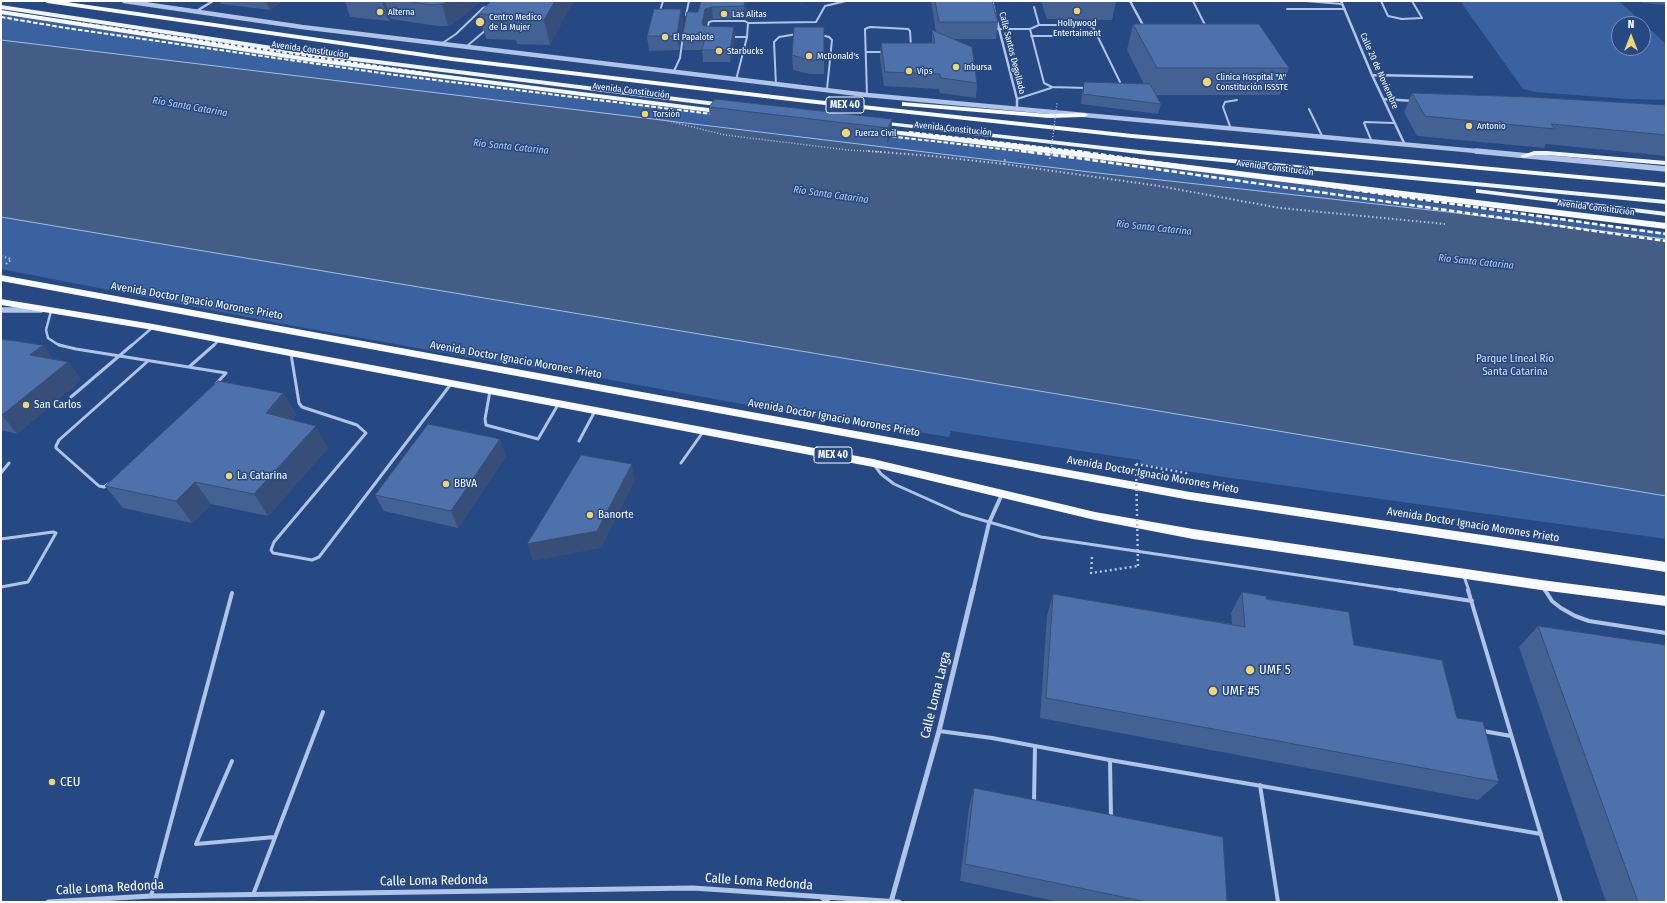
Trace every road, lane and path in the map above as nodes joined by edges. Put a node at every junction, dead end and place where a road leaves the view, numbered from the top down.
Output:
1 (46, 1) edge
2 (124, 1) edge
3 (213, 1) edge
4 (663, 1) edge
5 (689, 1) edge
6 (846, 1) edge
7 (992, 1) edge
8 (1130, 1) edge
9 (1193, 1) edge
10 (1306, 1) edge
11 (1381, 1) edge
12 (1412, 1) edge
13 (1342, 2) edge
14 (490, 6) edge
15 (1, 7) edge
16 (1034, 7) dead end
17 (1287, 9) dead end
18 (1345, 9) junction
19 (1, 12) edge
20 (194, 12) junction
21 (659, 16) edge
22 (686, 17) edge
23 (816, 22) junction
24 (748, 23) junction
25 (1038, 25) junction
26 (1205, 25) edge
27 (488, 28) edge
28 (815, 28) edge
29 (998, 29) junction
30 (1030, 29) junction
31 (684, 31) edge
32 (1146, 32) edge
33 (801, 34) edge
34 (818, 34) edge
35 (705, 36) edge
36 (1031, 36) junction
37 (1098, 36) junction
38 (727, 37) edge
39 (747, 37) junction
40 (441, 44) junction
41 (466, 47) junction
42 (910, 51) edge
43 (866, 52) junction
44 (887, 52) edge
45 (674, 71) junction
46 (1372, 75) junction
47 (1472, 77) dead end
48 (736, 80) junction
49 (776, 85) junction
50 (1052, 87) junction
51 (827, 89) junction
52 (867, 95) junction
53 (1017, 99) junction
54 (1384, 99) junction
55 (1237, 100) dead end
56 (808, 101) junction
57 (1415, 101) edge
58 (1057, 103) dead end
59 (1017, 108) junction
60 (1309, 109) dead end
61 (734, 110) joint
62 (1084, 115) junction
63 (1394, 123) junction
64 (872, 126) joint
65 (1231, 129) junction
66 (1324, 138) junction
67 (1372, 142) junction
68 (1405, 146) junction
69 (1524, 156) junction
70 (1050, 159) dead end
71 (1666, 163) edge
72 (1004, 164) dead end
73 (1666, 169) edge
74 (1328, 170) junction
75 (1666, 185) edge
76 (1666, 202) edge
77 (1666, 214) edge
78 (1445, 224) dead end
79 (1666, 226) edge
80 (1, 256) edge
81 (12, 259) dead end
82 (1, 278) edge
83 (1, 302) edge
84 (1, 310) edge
85 (47, 310) junction
86 (153, 327) junction
87 (219, 340) junction
88 (291, 353) junction
89 (120, 355) junction
90 (148, 360) junction
91 (189, 367) junction
92 (452, 383) junction
93 (214, 386) edge
94 (490, 390) junction
95 (71, 397) dead end
96 (559, 402) junction
97 (595, 409) junction
98 (704, 430) junction
99 (579, 441) dead end
100 (9, 463) dead end
101 (681, 463) dead end
102 (873, 463) junction
103 (1, 472) edge
104 (1186, 472) dead end
105 (112, 480) edge
106 (1002, 493) junction
107 (989, 523) junction
108 (1, 539) edge
109 (1666, 567) edge
110 (1091, 573) dead end
111 (1463, 573) junction
112 (1540, 585) junction
113 (1, 587) edge
114 (232, 593) dead end
115 (1472, 601) junction
116 (1666, 601) edge
117 (1666, 633) edge
118 (323, 712) dead end
119 (939, 731) junction
120 (1480, 731) edge
121 (1511, 736) junction
122 (1035, 746) junction
123 (1110, 760) junction
124 (232, 762) dead end
125 (1260, 785) junction
126 (1035, 806) edge
127 (1110, 821) edge
128 (1541, 834) junction
129 (275, 837) junction
130 (253, 895) junction
131 (151, 896) junction
132 (821, 897) junction
133 (891, 901) edge
134 (48, 902) edge
135 (828, 902) edge
136 (899, 902) edge
137 (1278, 902) edge
138 (1560, 902) edge

1 - 56 highway, Avenida Constitución / MEX 40
2 - 20 street, Avenida Constitución
3 - 20 street
4 - 21 lane
5 - 22 lane
6 - 23 lane
7 - 29 street, Calle Santos Degollado
8 - 32 street
9 - 26 lane
10 - 13 lane
11 - 12 lane
13 - 18 street, Calle 20 de Noviembre
14 - 40 lane
15 - 61 main road, Avenida Constitución
16 - 25 lane
17 - 18 lane
18 - 46 street, Calle 20 de Noviembre
19 - 61 highway, Avenida Constitución
20 - 40 street, Avenida Constitución
23 - 24 lane
23 - 28 lane
24 - 35 lane
24 - 39 lane
25 - 30 lane
25 - 37 lane
27 - 41 lane
29 - 30 lane
29 - 53 street, Calle Santos Degollado
30 - 36 lane
31 - 45 lane
33 - 49 lane
34 - 51 lane
36 - 37 lane
36 - 50 lane
37 - 50 lane
38 - 39 lane
39 - 48 lane
40 - 41 street, Avenida Constitución
41 - 45 street, Avenida Constitución
42 - 43 lane
43 - 44 lane
43 - 52 lane
45 - 48 street, Avenida Constitución
46 - 47 street
46 - 54 street, Calle 20 de Noviembre
48 - 49 street, Avenida Constitución
49 - 51 street, Avenida Constitución
50 - 53 lane
51 - 52 street, Avenida Constitución
52 - 59 street, Avenida Constitución
53 - 59 street, Calle Santos Degollado
54 - 57 street
54 - 63 street, Calle 20 de Noviembre
55 - 65 lane
56 - 62 highway
56 - 75 highway, Avenida Constitución / MEX 40
58 - 70 path, bridge
59 - 62 street, Avenida Constitución
60 - 66 lane
62 - 65 street, Avenida Constitución
63 - 67 lane
63 - 68 street, Calle 20 de Noviembre
64 - 74 main road, Avenida Constitución
64 - 79 highway, Avenida Constitución
65 - 66 street, Avenida Constitución
66 - 67 street, Avenida Constitución
67 - 68 street, Avenida Constitución
68 - 69 street, Avenida Constitución
69 - 71 main road
69 - 73 street, Avenida Constitución
72 - 78 path
74 - 76 main road, Avenida Constitución
74 - 77 main road
80 - 81 path
82 - 109 highway, Avenida Doctor Ignacio Morones Prieto / MEX 40
83 - 85 highway, MEX 40
84 - 85 street
85 - 86 highway, MEX 40
85 - 89 lane
86 - 87 highway, MEX 40
86 - 89 lane
87 - 88 highway, MEX 40
87 - 91 lane
88 - 92 highway, MEX 40
88 - 92 lane
89 - 90 lane
89 - 95 lane
90 - 91 lane
90 - 105 lane
91 - 93 lane
92 - 94 highway, MEX 40
94 - 96 highway, MEX 40
94 - 96 lane
96 - 97 highway, MEX 40
97 - 98 highway, MEX 40
97 - 99 lane
98 - 101 lane
98 - 102 highway, MEX 40
100 - 103 lane
102 - 106 highway, MEX 40
102 - 107 lane
104 - 110 path, bridge
106 - 107 street, Calle Loma Larga
106 - 111 highway, MEX 40
107 - 115 lane
107 - 119 street, Calle Loma Larga
108 - 113 lane
111 - 112 highway, MEX 40
111 - 115 lane
112 - 116 highway, MEX 40
112 - 117 lane
114 - 131 lane
115 - 121 lane
118 - 129 lane
119 - 122 lane
119 - 133 street, Calle Loma Larga
120 - 121 lane
121 - 128 lane
122 - 123 lane
122 - 126 lane
123 - 125 lane
123 - 127 lane
124 - 129 lane
125 - 128 lane
125 - 137 lane
128 - 138 lane
129 - 130 lane
130 - 131 street, Calle Loma Redonda
130 - 132 street, Calle Loma Redonda
131 - 134 street, Calle Loma Redonda
132 - 133 street, Calle Loma Redonda
132 - 135 street, Calle Loma Redonda
133 - 136 street, Calle Loma Redonda

